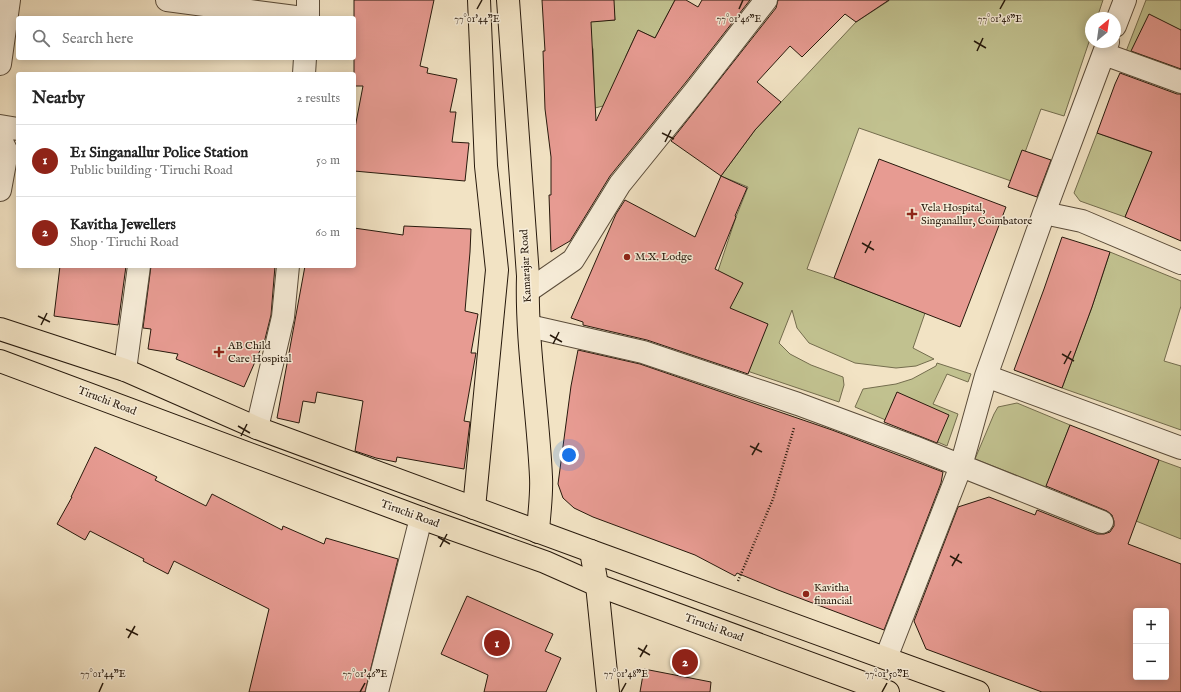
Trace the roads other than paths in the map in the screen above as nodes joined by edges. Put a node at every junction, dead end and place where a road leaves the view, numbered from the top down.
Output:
1 (9, 0) edge
2 (167, 0) edge
3 (308, 0) edge
4 (479, 0) edge
5 (508, 0) edge
6 (766, 0) edge
7 (1125, 0) edge
8 (1120, 12) edge
9 (288, 16) edge
10 (308, 16) edge
11 (1106, 48) edge
12 (306, 60) edge
13 (0, 64) edge
14 (304, 72) edge
15 (1181, 82) edge
16 (0, 126) edge
17 (16, 129) edge
18 (0, 138) edge
19 (0, 190) edge
20 (1044, 213) junction
21 (1181, 263) edge
22 (139, 268) edge
23 (288, 268) edge
24 (528, 291) junction
25 (529, 326) junction
26 (0, 329) edge
27 (0, 361) edge
28 (124, 370) junction
29 (986, 376) junction
30 (257, 428) junction
31 (1181, 448) edge
32 (961, 466) junction
33 (474, 508) junction
34 (421, 518) junction
35 (1102, 522) dead end
36 (538, 532) junction
37 (590, 551) junction
38 (597, 585) junction
39 (886, 658) junction
40 (377, 692) edge
41 (608, 692) edge
42 (888, 692) edge
43 (978, 692) edge

1 - 13 street
2 - 9 street
3 - 10 street
4 - 33 main road
5 - 24 main road, Kamarajar Road
6 - 24 street
7 - 8 street
11 - 15 street
11 - 20 street
12 - 14 street
16 - 17 street
18 - 19 street
20 - 21 street
20 - 29 street
22 - 28 street
23 - 30 street
24 - 25 main road, Kamarajar Road
25 - 32 street
25 - 36 main road, Kamarajar Road
26 - 28 main road
27 - 34 main road, Tiruchi Road
28 - 30 main road
29 - 31 street
29 - 32 street
30 - 33 main road
32 - 35 street
32 - 39 street
33 - 36 main road
34 - 38 main road, Tiruchi Road
34 - 40 street
36 - 37 main road
37 - 38 main road
37 - 39 main road
38 - 41 main road
38 - 42 main road, Tiruchi Road
39 - 43 main road

